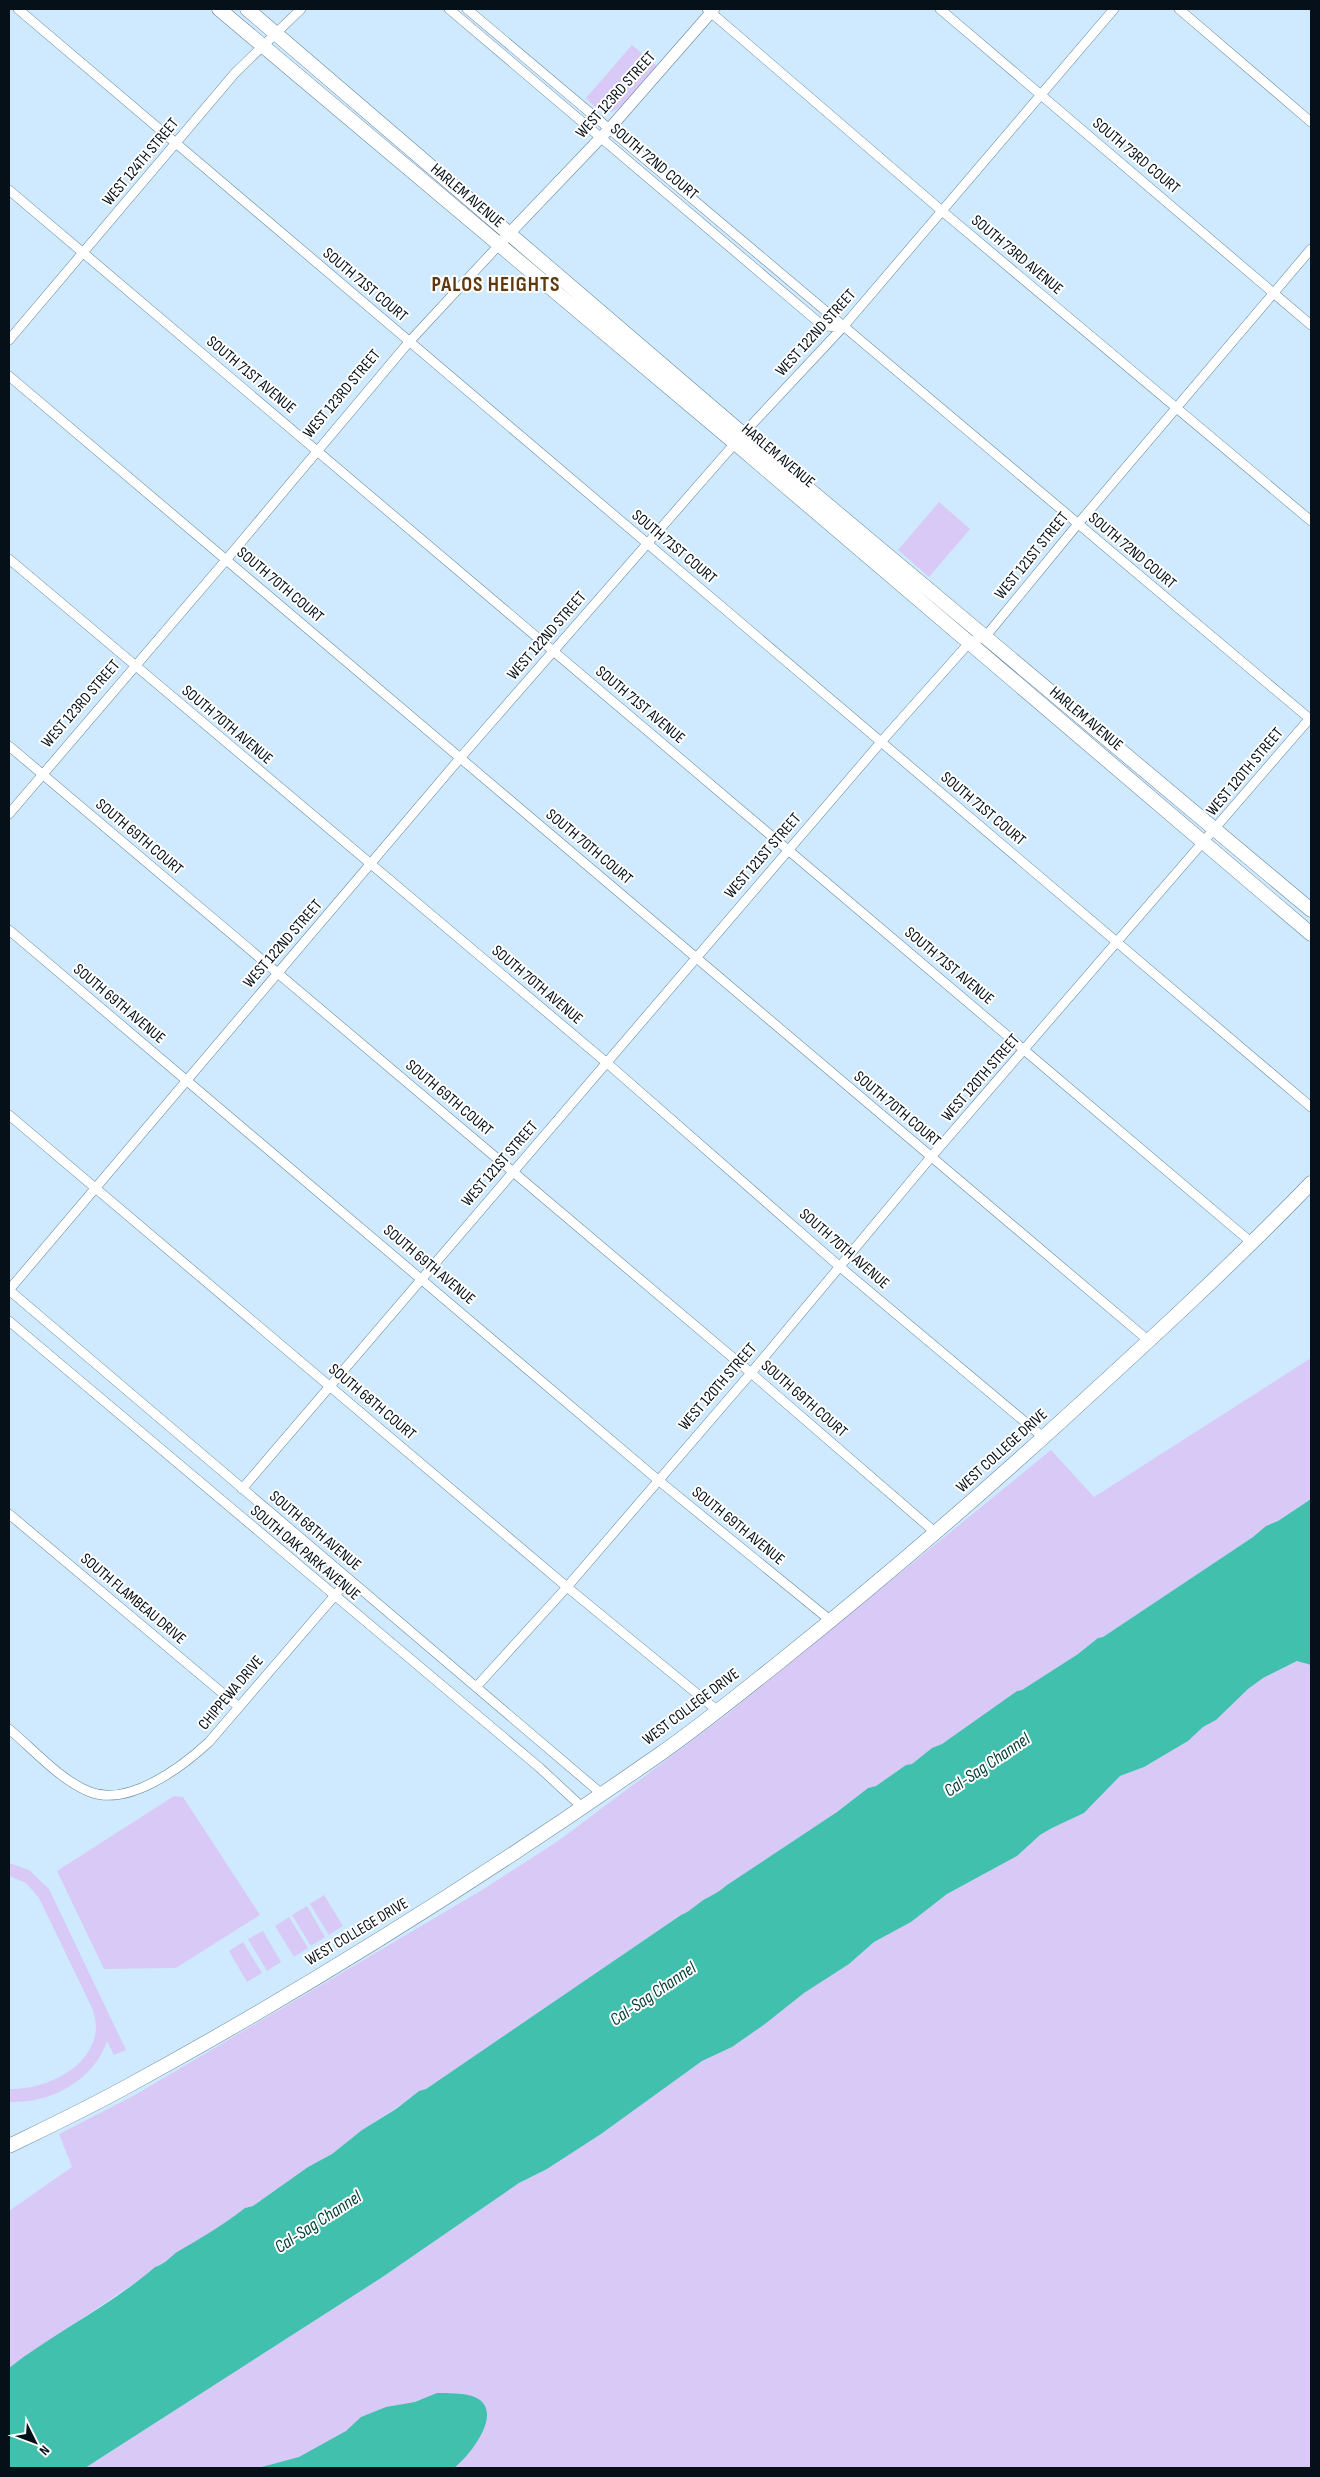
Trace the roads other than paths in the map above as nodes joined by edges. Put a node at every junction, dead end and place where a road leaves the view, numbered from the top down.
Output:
1 (18, 9) edge
2 (219, 9) edge
3 (247, 9) edge
4 (301, 9) edge
5 (449, 9) edge
6 (467, 9) edge
7 (940, 9) edge
8 (1114, 9) edge
9 (1179, 9) edge
10 (711, 10) edge
11 (274, 32) junction
12 (262, 45) junction
13 (534, 65) junction
14 (526, 74) junction
15 (1041, 94) junction
16 (1311, 122) edge
17 (610, 128) junction
18 (601, 137) junction
19 (175, 145) junction
20 (9, 190) edge
21 (942, 211) junction
22 (508, 235) junction
23 (498, 246) junction
24 (1311, 249) edge
25 (83, 253) junction
26 (1274, 293) junction
27 (1311, 325) edge
28 (843, 327) junction
29 (9, 340) edge
30 (409, 342) junction
31 (9, 376) edge
32 (1177, 407) junction
33 (739, 439) junction
34 (316, 450) junction
35 (1311, 521) edge
36 (1077, 525) junction
37 (647, 545) junction
38 (9, 559) edge
39 (226, 560) junction
40 (986, 636) junction
41 (969, 643) junction
42 (553, 651) junction
43 (135, 667) junction
44 (1310, 718) edge
45 (881, 742) junction
46 (9, 746) edge
47 (461, 758) junction
48 (42, 774) junction
49 (9, 814) edge
50 (1216, 830) junction
51 (1203, 841) junction
52 (788, 850) junction
53 (371, 866) junction
54 (1311, 910) edge
55 (9, 930) edge
56 (1311, 934) edge
57 (1117, 942) junction
58 (696, 958) junction
59 (277, 972) junction
60 (1026, 1050) junction
61 (606, 1063) junction
62 (186, 1079) junction
63 (1311, 1107) edge
64 (9, 1115) edge
65 (931, 1157) junction
66 (514, 1172) junction
67 (1311, 1182) edge
68 (94, 1187) junction
69 (1252, 1243) junction
70 (839, 1266) junction
71 (422, 1279) junction
72 (9, 1290) edge
73 (9, 1321) edge
74 (1149, 1341) junction
75 (751, 1373) junction
76 (330, 1386) junction
77 (1044, 1437) junction
78 (658, 1480) junction
79 (242, 1489) junction
80 (9, 1514) edge
81 (936, 1533) junction
82 (349, 1579) junction
83 (567, 1587) junction
84 (333, 1597) junction
85 (831, 1621) junction
86 (477, 1686) junction
87 (238, 1707) junction
88 (718, 1711) junction
89 (9, 1729) edge
90 (602, 1795) junction
91 (583, 1808) junction
92 (9, 2146) edge

1 - 19 street, SOUTH 71ST COURT
2 - 12 main road, HARLEM AVENUE
3 - 11 main road, HARLEM AVENUE
4 - 11 street, WEST 124TH STREET
5 - 14 street, SOUTH 72ND COURT
6 - 13 street, SOUTH 72ND COURT
7 - 15 street, SOUTH 73RD COURT
8 - 15 street, WEST 122ND STREET
9 - 16 street
10 - 17 street, WEST 123RD STREET
10 - 21 street, SOUTH 73RD AVENUE
11 - 12 street, WEST 124TH STREET
11 - 22 main road, HARLEM AVENUE
12 - 19 street, WEST 124TH STREET
12 - 23 main road, HARLEM AVENUE
13 - 14 street
13 - 17 street, SOUTH 72ND COURT
14 - 18 street, SOUTH 72ND COURT
15 - 21 street, WEST 122ND STREET
15 - 26 street, SOUTH 73RD COURT
17 - 18 street, WEST 123RD STREET
17 - 28 street, SOUTH 72ND COURT
18 - 22 street, WEST 123RD STREET
18 - 28 street, SOUTH 72ND COURT
19 - 25 street, WEST 124TH STREET
19 - 30 street, SOUTH 71ST COURT
20 - 25 street, SOUTH 71ST AVENUE
21 - 28 street, WEST 122ND STREET
21 - 32 street, SOUTH 73RD AVENUE
22 - 23 street, WEST 123RD STREET
22 - 33 main road, HARLEM AVENUE
23 - 30 street, WEST 123RD STREET
23 - 33 main road, HARLEM AVENUE
24 - 26 street, WEST 121ST STREET
25 - 29 street, WEST 124TH STREET
25 - 34 street, SOUTH 71ST AVENUE
26 - 27 street, SOUTH 73RD COURT
26 - 32 street, WEST 121ST STREET
28 - 33 street, WEST 122ND STREET
28 - 36 street, SOUTH 72ND COURT
30 - 34 street, WEST 123RD STREET
30 - 37 street, SOUTH 71ST COURT
31 - 39 street, SOUTH 70TH COURT
32 - 35 street, SOUTH 73RD AVENUE
32 - 36 street, WEST 121ST STREET
33 - 37 street, WEST 122ND STREET
33 - 40 main road, HARLEM AVENUE
33 - 41 main road, HARLEM AVENUE
34 - 39 street, WEST 123RD STREET
34 - 42 street, SOUTH 71ST AVENUE
36 - 40 street, WEST 121ST STREET
36 - 44 street, SOUTH 72ND COURT
37 - 42 street, WEST 122ND STREET
37 - 45 street, SOUTH 71ST COURT
38 - 43 street, SOUTH 70TH AVENUE
39 - 43 street, WEST 123RD STREET
39 - 47 street, SOUTH 70TH COURT
40 - 41 street, WEST 121ST STREET
40 - 50 main road, HARLEM AVENUE
41 - 45 street, WEST 121ST STREET
41 - 51 main road, HARLEM AVENUE
42 - 47 street, WEST 122ND STREET
42 - 52 street, SOUTH 71ST AVENUE
43 - 48 street, WEST 123RD STREET
43 - 53 street, SOUTH 70TH AVENUE
44 - 50 street, WEST 120TH STREET
45 - 52 street, WEST 121ST STREET
45 - 57 street, SOUTH 71ST COURT
46 - 48 street, SOUTH 69TH COURT
47 - 53 street, WEST 122ND STREET
47 - 58 street, SOUTH 70TH COURT
48 - 49 street, WEST 123RD STREET
48 - 59 street, SOUTH 69TH COURT
50 - 51 street, WEST 120TH STREET
50 - 54 main road, HARLEM AVENUE
51 - 56 main road, HARLEM AVENUE
51 - 57 street, WEST 120TH STREET
52 - 58 street, WEST 121ST STREET
52 - 60 street, SOUTH 71ST AVENUE
53 - 59 street, WEST 122ND STREET
53 - 61 street, SOUTH 70TH AVENUE
55 - 62 street, SOUTH 69TH AVENUE
57 - 60 street, WEST 120TH STREET
57 - 63 street, SOUTH 71ST COURT
58 - 61 street, WEST 121ST STREET
58 - 65 street, SOUTH 70TH COURT
59 - 62 street, WEST 122ND STREET
59 - 66 street, SOUTH 69TH COURT
60 - 65 street, WEST 120TH STREET
60 - 69 street, SOUTH 71ST AVENUE
61 - 66 street, WEST 121ST STREET
61 - 70 street, SOUTH 70TH AVENUE
62 - 68 street, WEST 122ND STREET
62 - 71 street, SOUTH 69TH AVENUE
64 - 68 street, SOUTH 68TH COURT
65 - 70 street, WEST 120TH STREET
65 - 74 street, SOUTH 70TH COURT
66 - 71 street, WEST 121ST STREET
66 - 75 street, SOUTH 69TH COURT
67 - 69 main road, WEST COLLEGE DRIVE
68 - 72 street, WEST 122ND STREET
68 - 76 street, SOUTH 68TH COURT
69 - 74 main road, WEST COLLEGE DRIVE
70 - 75 street, WEST 120TH STREET
70 - 77 street, SOUTH 70TH AVENUE
71 - 76 street, WEST 121ST STREET
71 - 78 street, SOUTH 69TH AVENUE
72 - 79 street, SOUTH 68TH AVENUE
73 - 84 street, SOUTH OAK PARK AVENUE
74 - 77 main road, WEST COLLEGE DRIVE
75 - 78 street, WEST 120TH STREET
75 - 81 street, SOUTH 69TH COURT
76 - 79 street, WEST 121ST STREET
76 - 83 street, SOUTH 68TH COURT
77 - 81 main road, WEST COLLEGE DRIVE
78 - 83 street, WEST 120TH STREET
78 - 85 street, SOUTH 69TH AVENUE
79 - 82 street, SOUTH 68TH AVENUE
80 - 87 street, SOUTH FLAMBEAU DRIVE
81 - 85 main road, WEST COLLEGE DRIVE
82 - 84 street, CHIPPEWA DRIVE
82 - 86 street, SOUTH 68TH AVENUE
83 - 86 street, WEST 120TH STREET
83 - 88 street, SOUTH 68TH COURT
84 - 87 street, CHIPPEWA DRIVE
84 - 91 street, SOUTH OAK PARK AVENUE
85 - 88 main road, WEST COLLEGE DRIVE
86 - 90 street, SOUTH 68TH AVENUE
87 - 89 street, CHIPPEWA DRIVE
88 - 90 main road, WEST COLLEGE DRIVE
90 - 91 main road, WEST COLLEGE DRIVE
91 - 92 main road, WEST COLLEGE DRIVE

